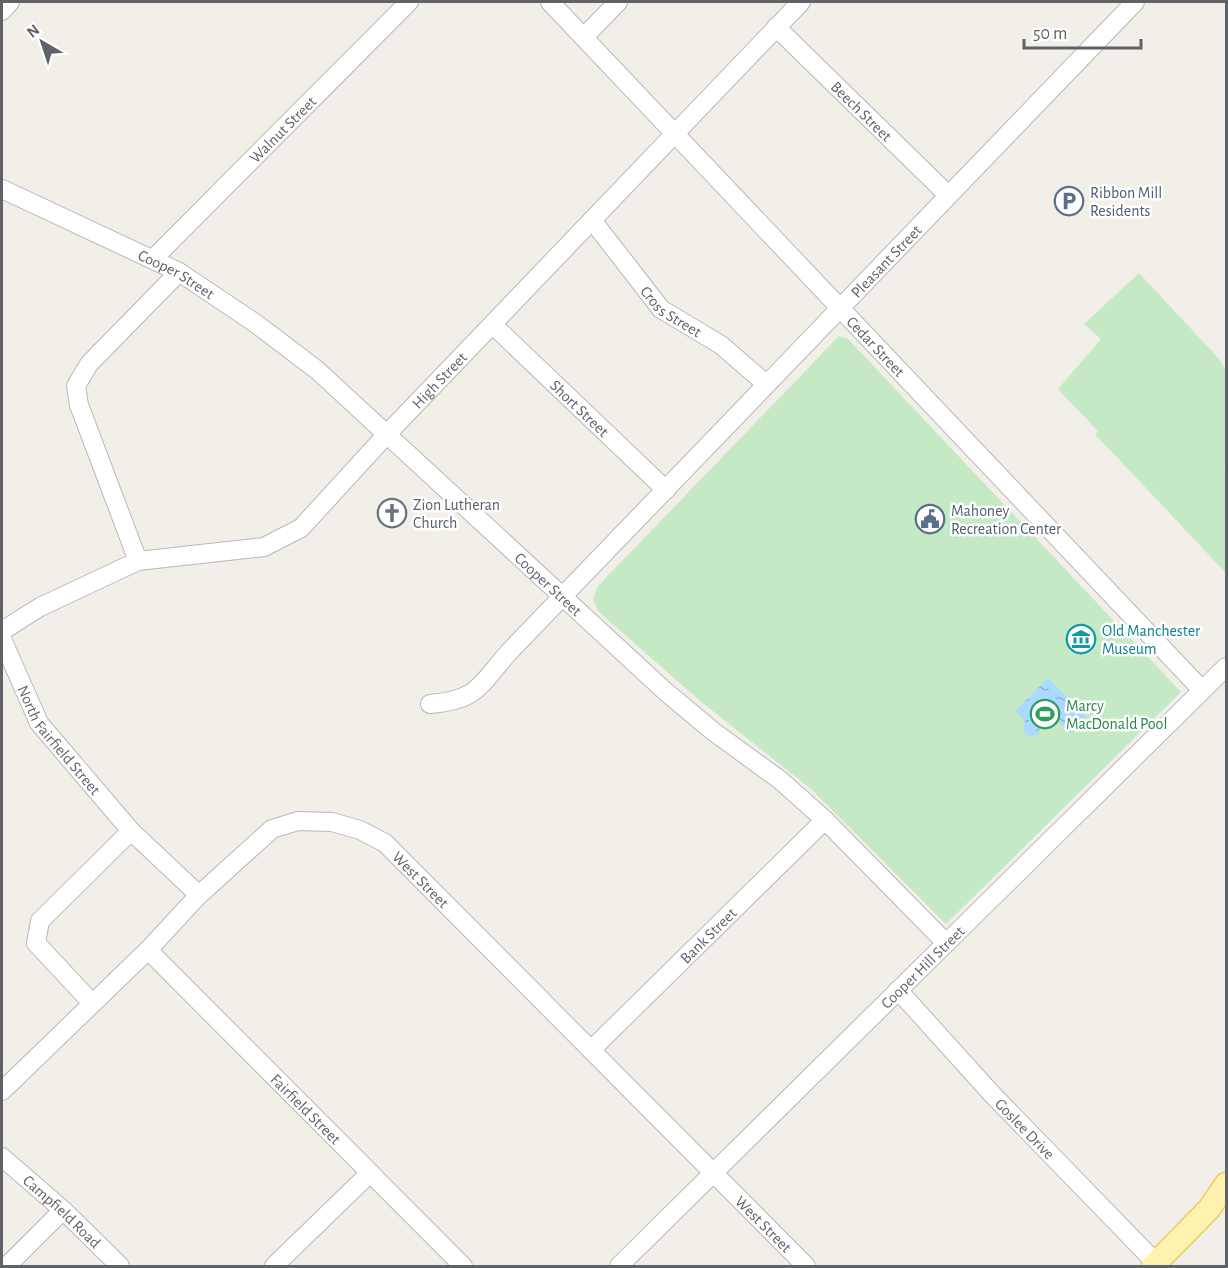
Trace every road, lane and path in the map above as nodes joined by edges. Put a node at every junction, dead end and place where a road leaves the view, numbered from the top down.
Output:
1 (10, 2) edge
2 (410, 2) edge
3 (550, 2) edge
4 (618, 2) edge
5 (801, 2) edge
6 (1135, 2) edge
7 (2, 11) edge
8 (776, 27) junction
9 (584, 37) junction
10 (675, 133) junction
11 (2, 189) edge
12 (948, 195) junction
13 (592, 220) junction
14 (154, 258) junction
15 (179, 272) junction
16 (840, 307) junction
17 (493, 325) junction
18 (766, 384) junction
19 (388, 434) junction
20 (666, 490) junction
21 (138, 561) junction
22 (563, 598) junction
23 (2, 631) edge
24 (2, 639) edge
25 (1227, 667) edge
26 (1202, 690) junction
27 (430, 704) dead end
28 (825, 820) junction
29 (131, 831) junction
30 (200, 895) junction
31 (946, 943) junction
32 (148, 950) junction
33 (898, 990) junction
34 (91, 1002) junction
35 (591, 1050) junction
36 (2, 1091) edge
37 (2, 1157) edge
38 (370, 1173) junction
39 (714, 1173) junction
40 (1227, 1184) edge
41 (63, 1210) junction
42 (1155, 1265) edge
43 (7, 1266) edge
44 (120, 1266) edge
45 (274, 1266) edge
46 (463, 1266) edge
47 (619, 1266) edge
48 (806, 1266) edge

1 - 7 street
2 - 14 street, Walnut Street
3 - 9 street, Cedar Street
4 - 9 street
5 - 8 street, High Street
6 - 12 street, Pleasant Street
8 - 10 street, High Street
8 - 12 street, Beech Street
9 - 10 street, Cedar Street
10 - 13 street, High Street
10 - 16 street, Cedar Street
11 - 14 street, Cooper Street
12 - 16 street, Pleasant Street
13 - 17 street, High Street
13 - 18 street, Cross Street
14 - 15 street, Cooper Street
15 - 19 street, Cooper Street
15 - 21 street
16 - 18 street, Pleasant Street
16 - 26 street, Cedar Street
17 - 19 street, High Street
17 - 20 street, Short Street
18 - 20 street, Pleasant Street
19 - 21 street, High Street
19 - 22 street, Cooper Street
20 - 22 street, Pleasant Street
21 - 23 street, High Street
22 - 27 street, Pleasant Street
22 - 28 street, Cooper Street
24 - 29 street, North Fairfield Street
25 - 26 street, Cooper Hill Street
26 - 31 street, Cooper Hill Street
28 - 31 street, Cooper Street
28 - 35 street, Bank Street
29 - 30 street, North Fairfield Street
29 - 34 street
30 - 32 street, West Street
30 - 35 street, West Street
31 - 33 street, Cooper Hill Street
32 - 34 street, West Street
32 - 38 street, Fairfield Street
33 - 39 street, Cooper Hill Street
33 - 42 street, Goslee Drive
34 - 36 street, West Street
35 - 39 street, West Street
37 - 41 street, Campfield Road
38 - 45 street
38 - 46 street, Fairfield Street
39 - 47 street, Cooper Hill Street
39 - 48 street, West Street
40 - 42 main road
41 - 43 street
41 - 44 street, Campfield Road

